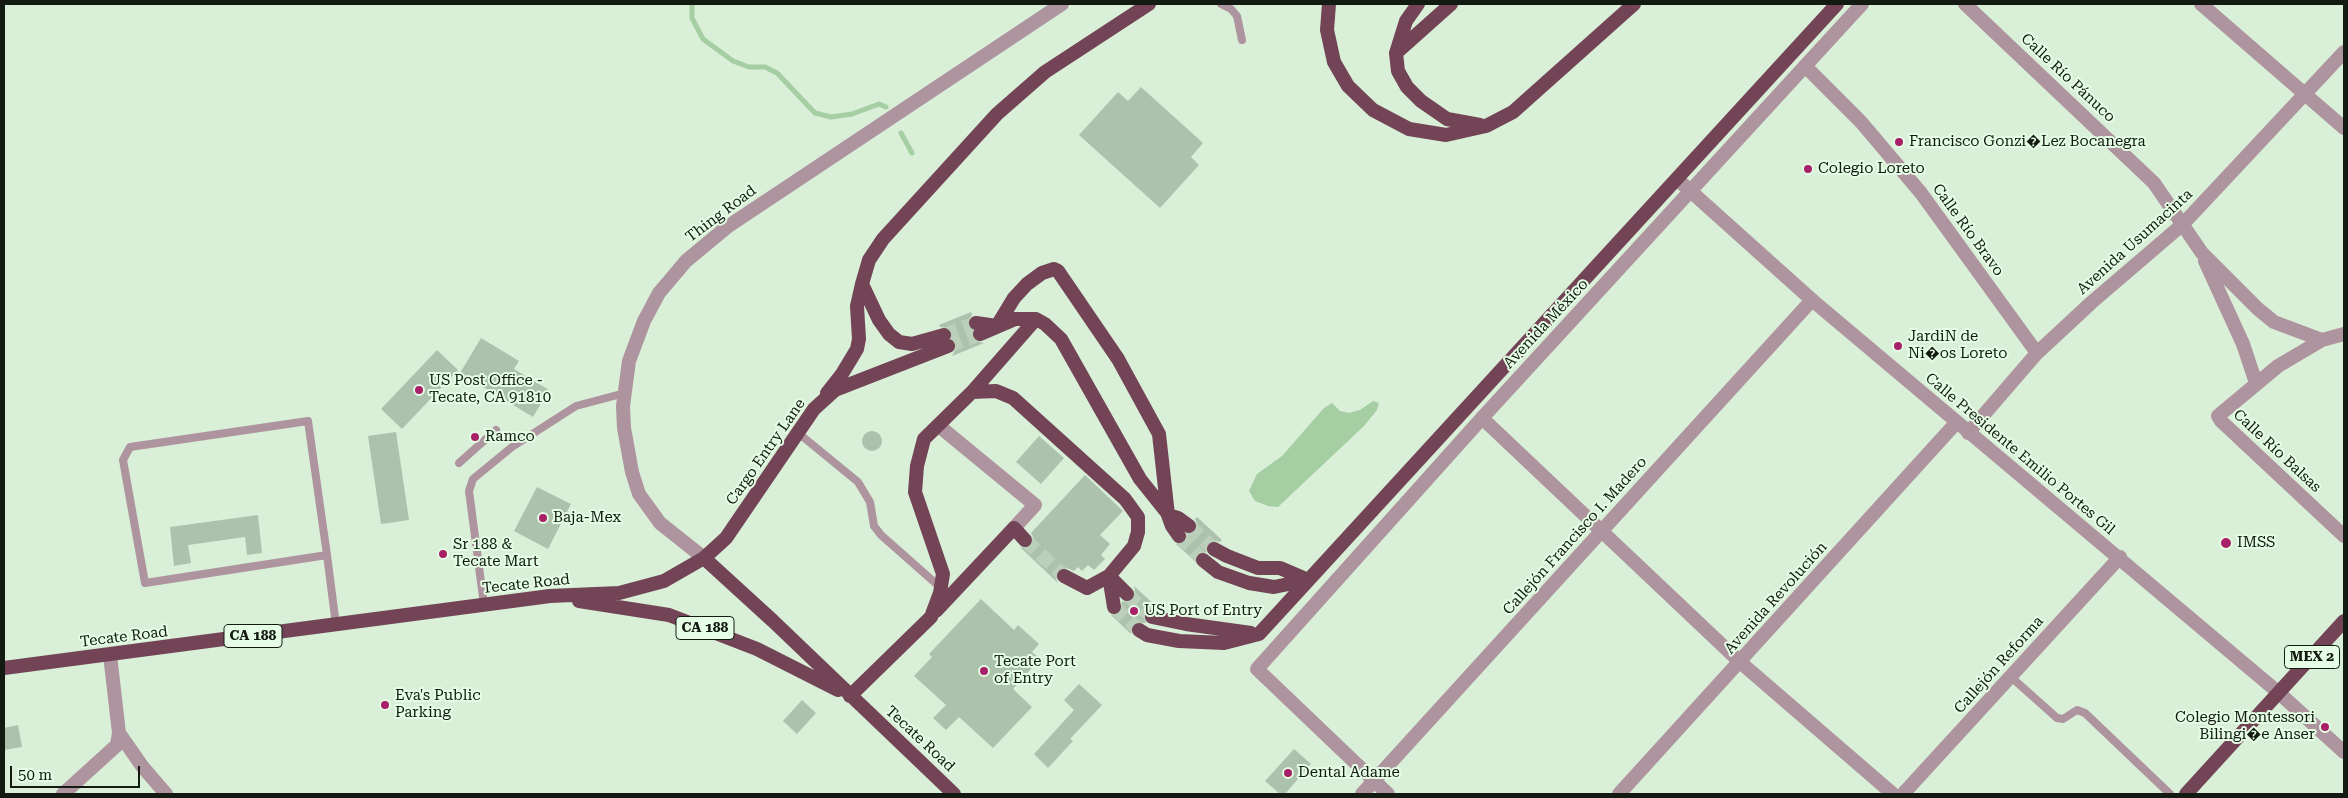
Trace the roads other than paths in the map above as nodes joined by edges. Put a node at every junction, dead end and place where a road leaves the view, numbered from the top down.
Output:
1 (1062, 4) edge
2 (1149, 4) edge
3 (1221, 4) edge
4 (1329, 4) edge
5 (1418, 4) edge
6 (1451, 4) edge
7 (1634, 4) edge
8 (1837, 4) edge
9 (1862, 4) edge
10 (1965, 4) edge
11 (2201, 4) edge
12 (1242, 40) dead end
13 (2344, 52) edge
14 (1396, 53) junction
15 (1804, 66) junction
16 (2306, 95) junction
17 (1486, 126) junction
18 (2344, 128) edge
19 (1677, 179) junction
20 (1690, 192) junction
21 (2183, 224) junction
22 (2202, 253) junction
23 (862, 284) junction
24 (1812, 300) junction
25 (1036, 319) junction
26 (998, 326) junction
27 (978, 328) tunnel mouth
28 (2344, 334) edge
29 (2322, 340) junction
30 (2037, 354) junction
31 (2256, 383) junction
32 (972, 392) junction
33 (624, 393) junction
34 (814, 409) junction
35 (1482, 418) junction
36 (1956, 423) junction
37 (939, 426) junction
38 (496, 430) dead end
39 (797, 432) junction
40 (1968, 433) junction
41 (459, 463) dead end
42 (1168, 515) junction
43 (1014, 528) junction
44 (1184, 531) tunnel mouth
45 (1601, 531) junction
46 (2344, 536) edge
47 (1025, 540) tunnel mouth
48 (1214, 549) tunnel mouth
49 (327, 555) junction
50 (2120, 557) junction
51 (704, 558) junction
52 (1203, 560) tunnel mouth
53 (1064, 576) tunnel mouth
54 (1109, 576) junction
55 (1308, 580) junction
56 (941, 588) junction
57 (1127, 594) tunnel mouth
58 (550, 596) junction
59 (484, 605) junction
60 (1114, 607) tunnel mouth
61 (930, 617) junction
62 (1152, 617) tunnel mouth
63 (2344, 621) edge
64 (336, 624) junction
65 (1139, 630) tunnel mouth
66 (1259, 634) junction
67 (110, 655) junction
68 (1740, 662) junction
69 (4, 668) edge
70 (2011, 677) junction
71 (2280, 693) junction
72 (850, 696) junction
73 (119, 733) junction
74 (2344, 752) edge
75 (1374, 781) junction
76 (63, 794) edge
77 (166, 794) edge
78 (955, 794) edge
79 (1362, 794) edge
80 (1388, 794) edge
81 (1619, 794) edge
82 (1893, 794) edge
83 (1902, 794) edge
84 (2170, 794) edge
85 (2186, 794) edge

1 - 33 street, Thing Road
2 - 23 highway
3 - 12 lane
4 - 17 highway
5 - 14 highway
6 - 14 highway
7 - 17 highway
8 - 19 highway
9 - 15 street, Avenida México
10 - 21 street, Calle Río Pánuco
11 - 16 street
13 - 16 street, Avenida Usumacinta
14 - 17 highway
15 - 20 street, Avenida México
15 - 30 street, Calle Río Bravo
16 - 18 street
16 - 21 street, Avenida Usumacinta
19 - 20 street, Calle Presidente Emilio Portes Gil
19 - 55 highway
20 - 24 street, Calle Presidente Emilio Portes Gil
20 - 35 street, Avenida México
21 - 22 street, Calle Río Pánuco
21 - 30 street, Avenida Usumacinta
22 - 29 street
22 - 31 street
23 - 34 highway
23 - 34 highway, Cargo Entry Lane
24 - 36 street, Calle Presidente Emilio Portes Gil
24 - 45 street, Callejón Francisco I. Madero
25 - 26 highway
25 - 32 highway
25 - 42 highway
26 - 27 highway
26 - 42 highway
28 - 29 street
29 - 31 street
30 - 40 street, Avenida Usumacinta
31 - 46 street, Calle Río Balsas
32 - 37 highway
32 - 54 highway
33 - 51 street, Thing Road
33 - 59 lane
34 - 39 highway, Cargo Entry Lane
35 - 45 street
35 - 75 street, Avenida México
36 - 40 street, Calle Presidente Emilio Portes Gil
36 - 68 street, Avenida Revolución
37 - 43 street
37 - 56 highway
38 - 41 lane
39 - 51 highway, Cargo Entry Lane
39 - 56 lane
40 - 50 street, Calle Presidente Emilio Portes Gil
42 - 44 highway
43 - 47 highway
43 - 61 highway
45 - 68 street
45 - 75 street, Callejón Francisco I. Madero
48 - 55 highway
49 - 49 lane
49 - 64 lane
50 - 70 street, Callejón Reforma
50 - 71 street, Calle Presidente Emilio Portes Gil
51 - 58 highway, Tecate Road / CA 188
51 - 72 highway, Tecate Road / CA 188
52 - 55 highway
53 - 54 highway
54 - 57 highway
54 - 60 highway
55 - 66 highway
56 - 61 highway
58 - 59 highway, Tecate Road / CA 188
58 - 72 highway, CA 188
59 - 64 highway, Tecate Road / CA 188
61 - 72 highway
62 - 66 highway
63 - 71 highway, MEX 2
64 - 67 highway, Tecate Road / CA 188
65 - 66 highway
67 - 69 highway, Tecate Road / CA 188
67 - 73 street
68 - 81 street, Avenida Revolución
68 - 82 street
70 - 83 street, Callejón Reforma
70 - 84 lane
71 - 74 street, Calle Presidente Emilio Portes Gil
71 - 85 highway, MEX 2
72 - 78 highway, Tecate Road / CA 188
73 - 76 street
73 - 77 street
75 - 79 street, Callejón Francisco I. Madero
75 - 80 street

